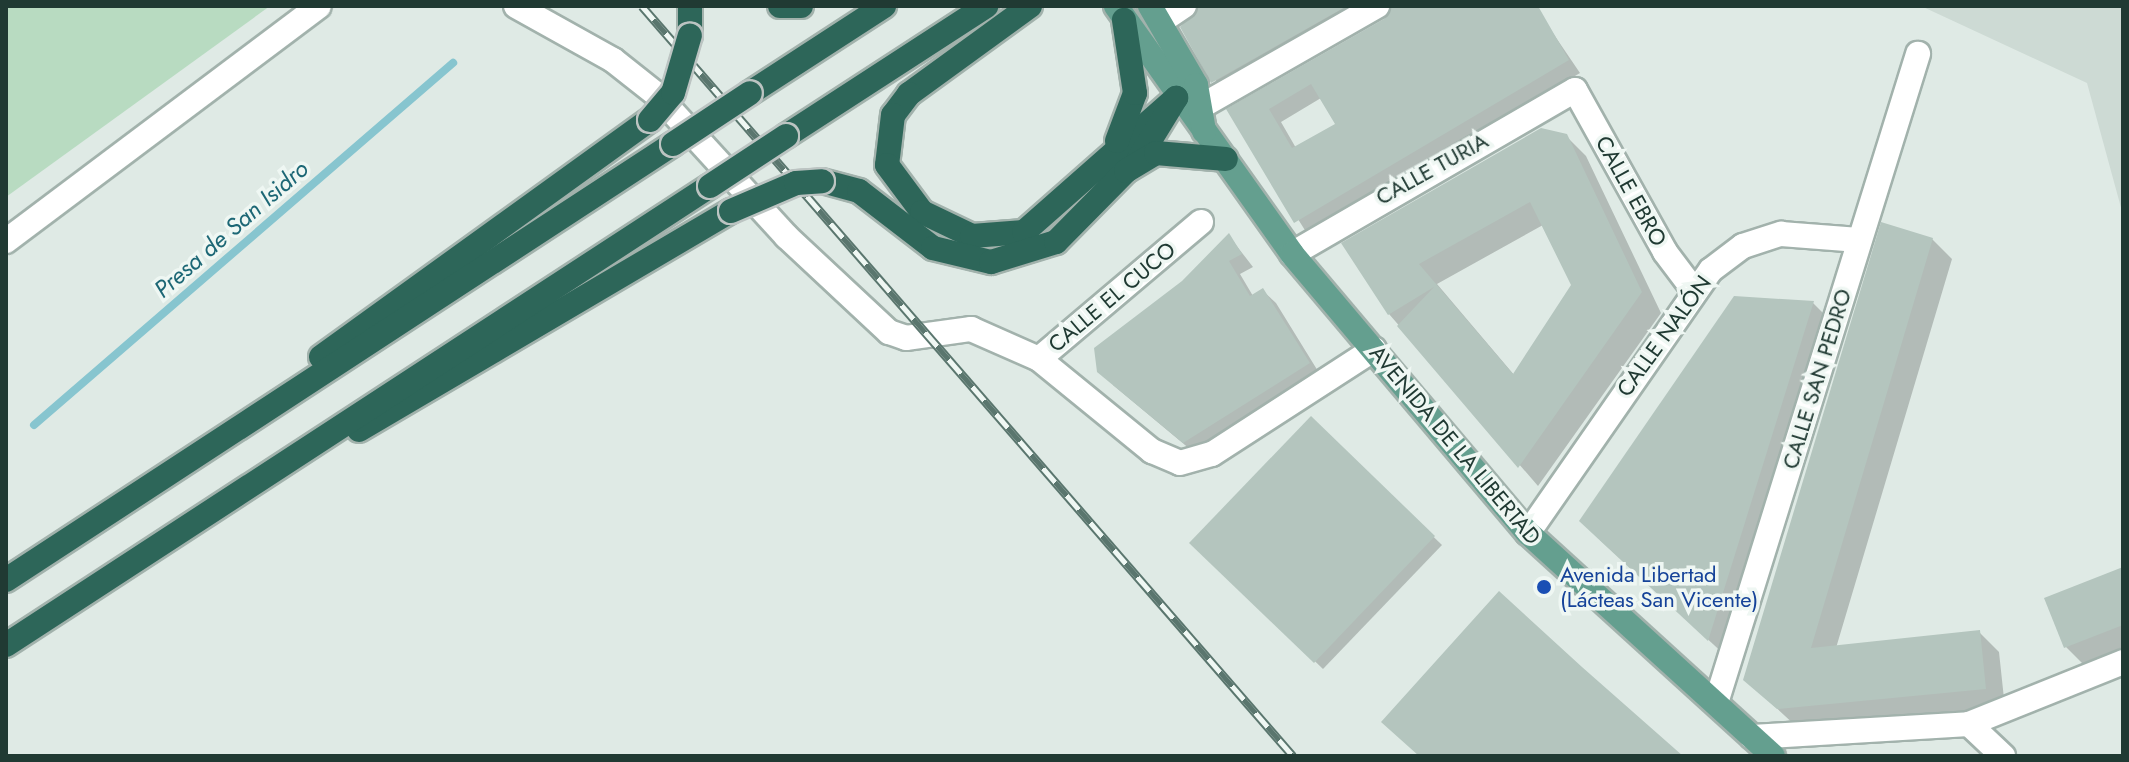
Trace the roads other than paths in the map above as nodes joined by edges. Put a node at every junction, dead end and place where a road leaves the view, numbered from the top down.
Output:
1 (319, 6) edge
2 (516, 6) edge
3 (690, 6) edge
4 (780, 6) edge
5 (801, 6) edge
6 (884, 6) edge
7 (986, 6) edge
8 (1030, 6) edge
9 (1184, 6) edge
10 (1377, 6) edge
11 (1120, 13) edge
12 (1155, 14) edge
13 (1918, 54) dead end
14 (1179, 57) junction
15 (1575, 90) joint
16 (1176, 98) junction
17 (1200, 107) junction
18 (1204, 133) junction
19 (1226, 159) junction
20 (1116, 166) junction
21 (1201, 222) dead end
22 (1859, 240) junction
23 (6, 241) edge
24 (1292, 254) junction
25 (1693, 289) junction
26 (1374, 349) junction
27 (1039, 359) junction
28 (167, 475) junction
29 (256, 481) junction
30 (1528, 533) junction
31 (6, 580) edge
32 (6, 645) edge
33 (2123, 662) edge
34 (1716, 703) junction
35 (1969, 724) junction
36 (1752, 737) junction
37 (1773, 756) edge
38 (2003, 756) edge

1 - 23 street
2 - 27 street
3 - 28 highway, bridge
4 - 5 highway
6 - 28 highway, bridge
7 - 29 highway, bridge
8 - 20 highway
9 - 12 street
10 - 17 street
11 - 16 main road, AVENIDA DE LA LIBERTAD
11 - 20 highway
12 - 14 main road
13 - 22 street, CALLE SAN PEDRO
14 - 16 main road
14 - 17 main road
15 - 24 street, CALLE TURIA
15 - 25 street, CALLE EBRO
16 - 18 main road, AVENIDA DE LA LIBERTAD
16 - 20 highway
17 - 18 main road
18 - 19 main road, AVENIDA DE LA LIBERTAD
19 - 20 highway
19 - 24 main road, AVENIDA DE LA LIBERTAD
20 - 29 highway, bridge
21 - 27 street, CALLE EL CUCO
22 - 25 street, CALLE NALÓN
22 - 34 street, CALLE SAN PEDRO
24 - 26 main road, AVENIDA DE LA LIBERTAD
25 - 30 street, CALLE NALÓN
26 - 27 street, CALLE EL CUCO
26 - 30 main road, AVENIDA DE LA LIBERTAD
28 - 31 highway
29 - 32 highway
30 - 34 main road, AVENIDA DE LA LIBERTAD
33 - 35 street
34 - 36 main road, AVENIDA DE LA LIBERTAD
35 - 36 street
35 - 38 street
36 - 37 main road, AVENIDA DE LA LIBERTAD

